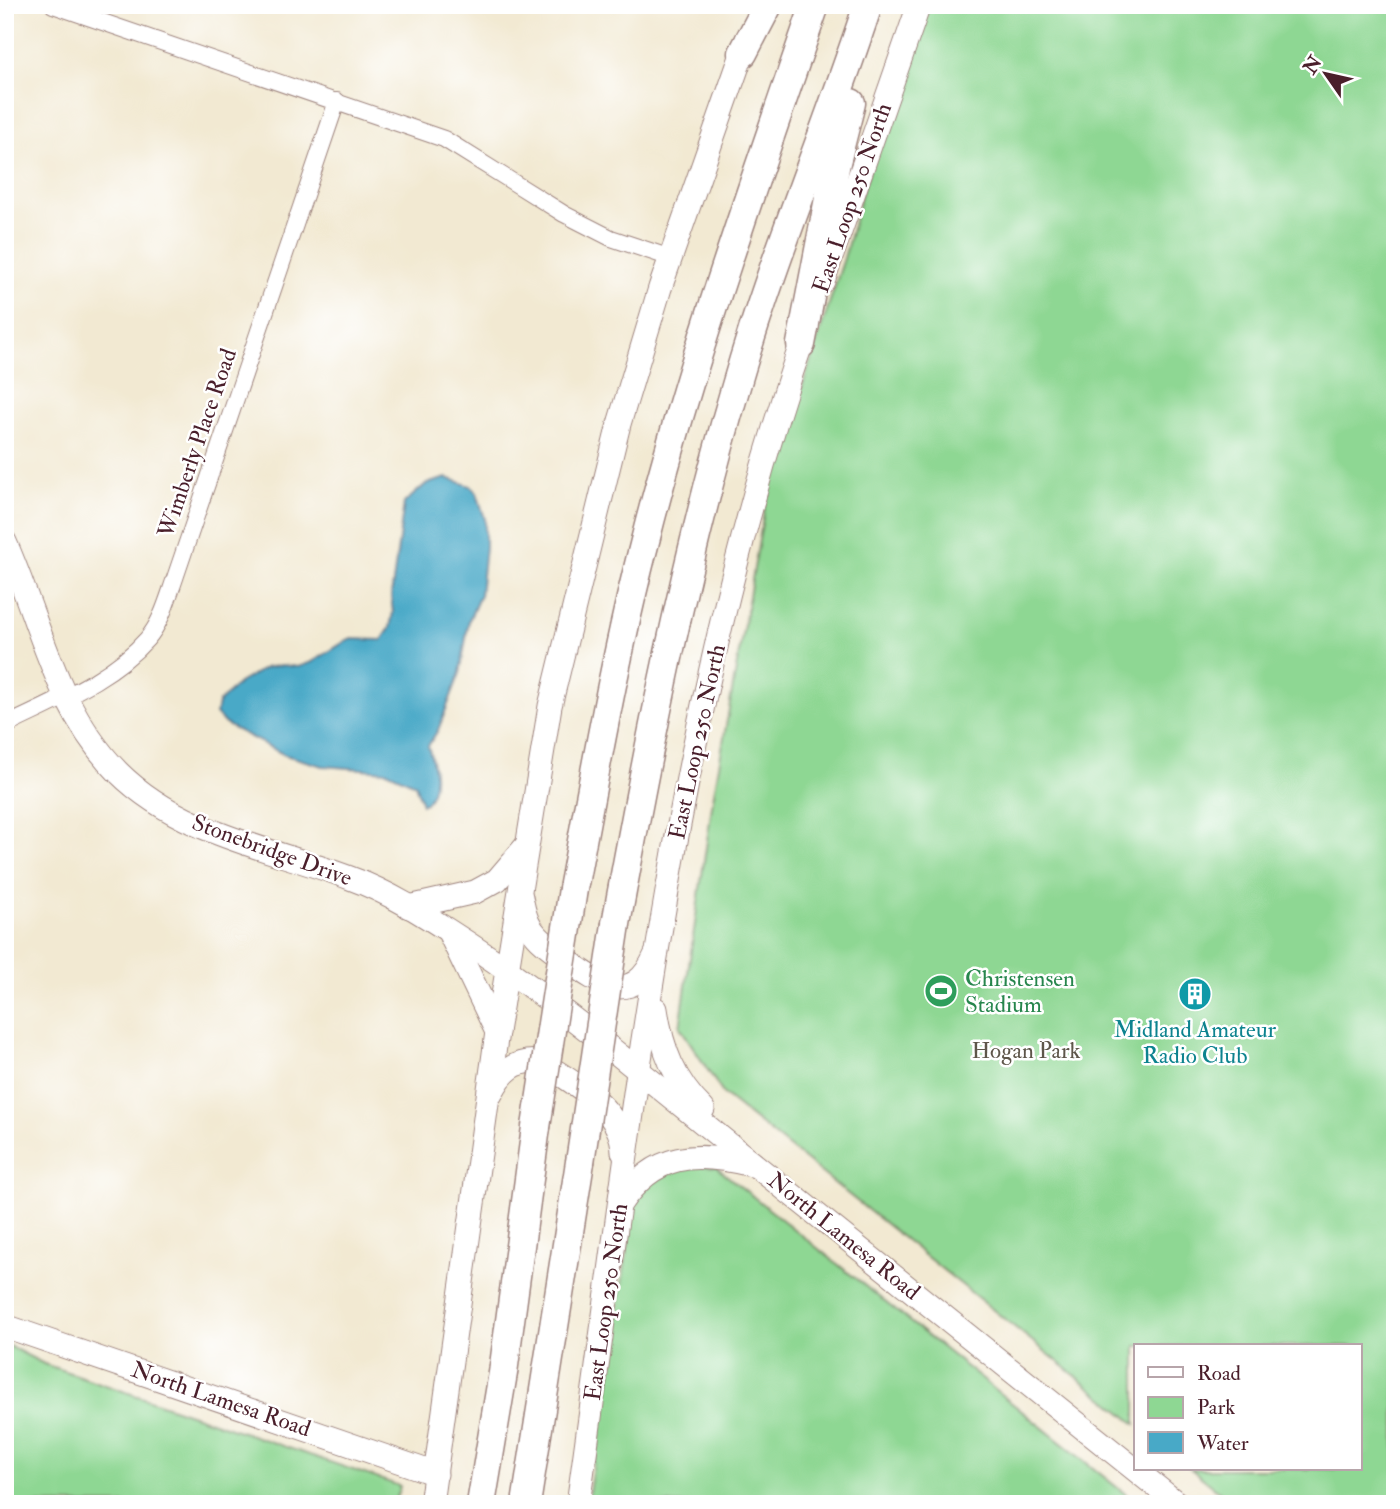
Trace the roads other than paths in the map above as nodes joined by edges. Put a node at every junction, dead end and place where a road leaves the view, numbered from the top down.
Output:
1 (53, 5) edge
2 (759, 5) edge
3 (768, 5) edge
4 (815, 5) edge
5 (868, 5) edge
6 (884, 5) edge
7 (919, 5) edge
8 (743, 53) junction
9 (337, 101) junction
10 (671, 258) junction
11 (801, 344) junction
12 (5, 542) edge
13 (65, 696) junction
14 (5, 726) edge
15 (527, 845) junction
16 (522, 873) junction
17 (410, 906) junction
18 (663, 921) junction
19 (449, 932) junction
20 (507, 970) junction
21 (655, 974) junction
22 (497, 1032) junction
23 (640, 1072) junction
24 (489, 1098) junction
25 (758, 1167) junction
26 (619, 1207) junction
27 (5, 1326) edge
28 (1134, 1469) edge
29 (1136, 1470) edge
30 (436, 1474) junction
31 (431, 1504) edge
32 (481, 1504) edge
33 (526, 1504) edge
34 (578, 1504) edge
35 (1178, 1504) edge

1 - 9 street
2 - 8 main road
3 - 8 highway
4 - 32 highway, bridge
5 - 33 highway, bridge
6 - 11 highway
7 - 11 main road, East Loop 250 North
8 - 10 main road
9 - 10 street
9 - 13 street, Wimberly Place Road
10 - 15 main road
11 - 18 main road, East Loop 250 North
12 - 13 main road, Stonebridge Drive
13 - 14 street, Wimberly Place Road
13 - 17 main road, Stonebridge Drive
15 - 16 main road
15 - 17 main road
16 - 18 main road
16 - 20 main road
17 - 19 main road, Stonebridge Drive
18 - 21 main road, East Loop 250 North
19 - 20 main road, Stonebridge Drive
19 - 22 main road
20 - 22 main road
20 - 23 main road, North Lamesa Road
21 - 23 main road, East Loop 250 North
21 - 25 main road
22 - 24 main road
23 - 25 main road, North Lamesa Road
23 - 26 main road, East Loop 250 North
24 - 26 main road
24 - 30 main road
25 - 26 main road
25 - 28 main road, North Lamesa Road
26 - 34 main road, East Loop 250 North
27 - 30 main road, North Lamesa Road
29 - 35 main road, North Lamesa Road
30 - 31 main road

